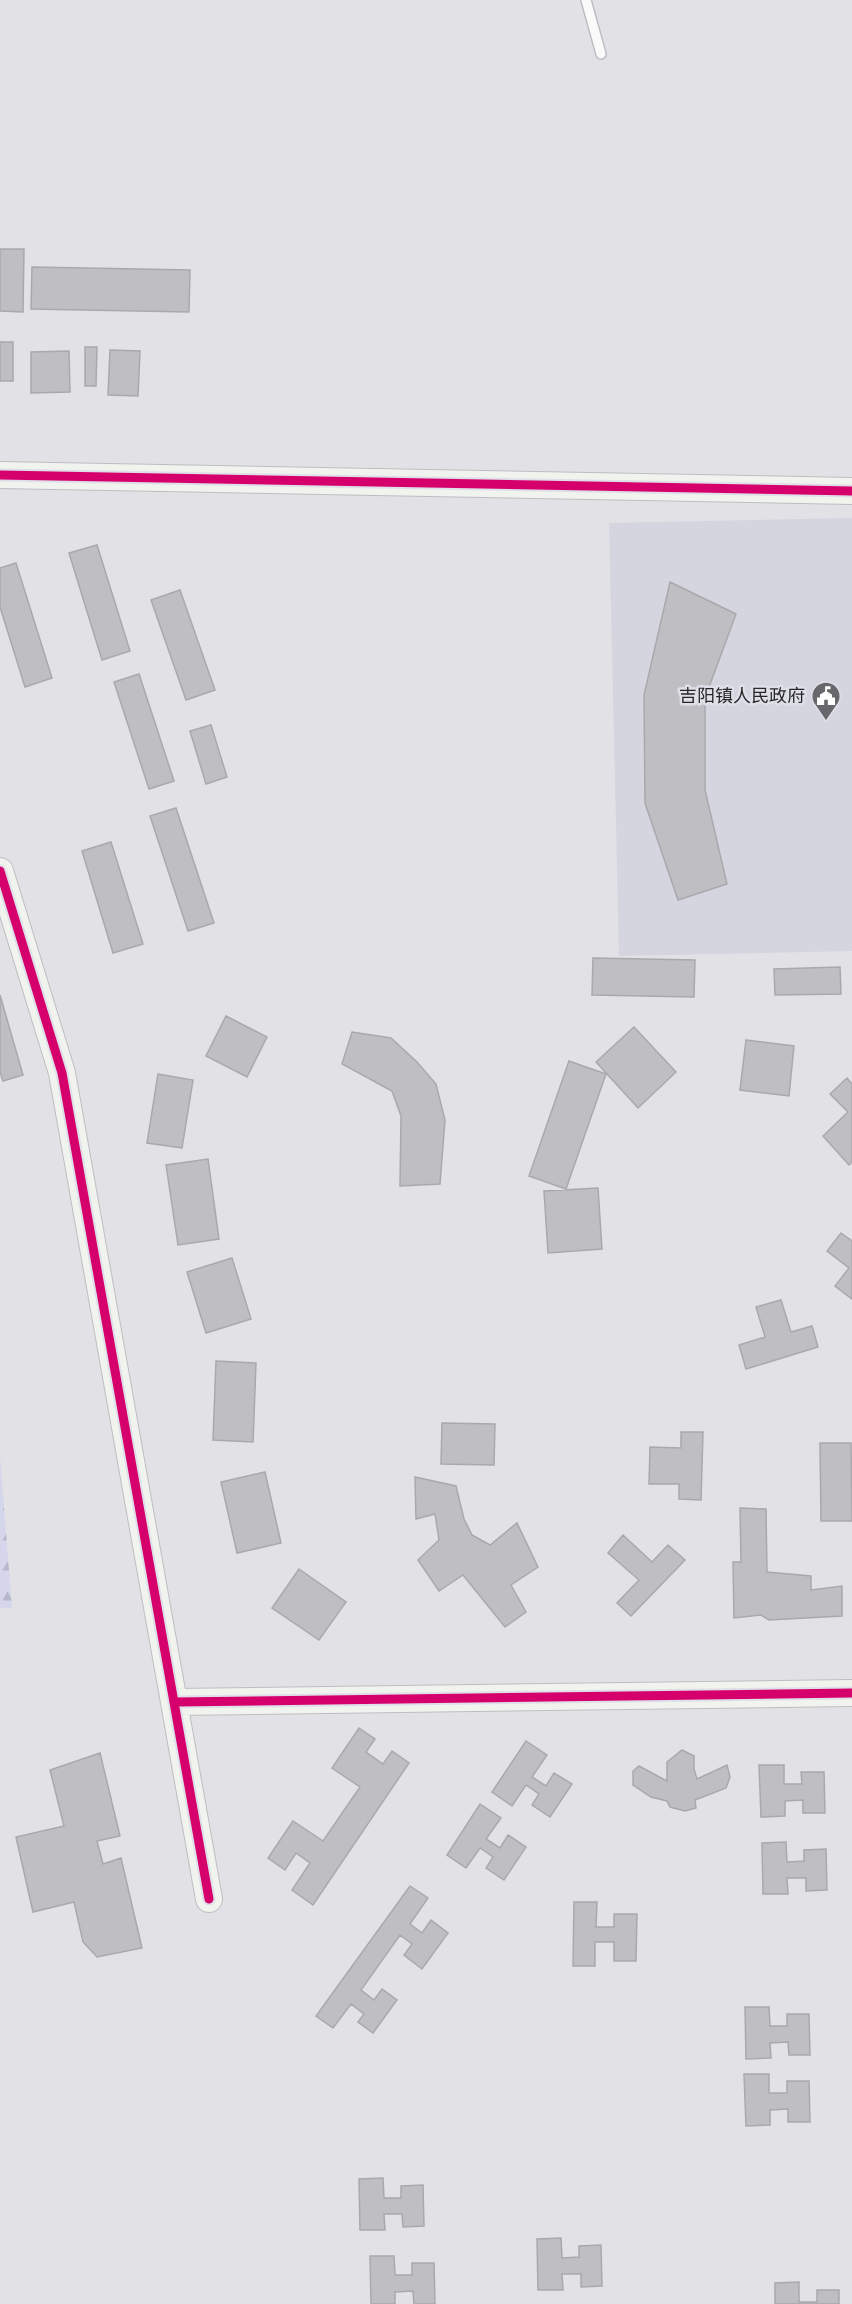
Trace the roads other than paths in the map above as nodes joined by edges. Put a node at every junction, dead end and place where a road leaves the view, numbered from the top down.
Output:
1 (586, 0) edge
2 (601, 54) dead end
3 (0, 475) edge
4 (852, 491) edge
5 (0, 871) edge
6 (852, 1693) edge
7 (175, 1702) junction
8 (210, 1899) dead end

1 - 2 lane
3 - 4 street
5 - 7 street
6 - 7 street
7 - 8 street

